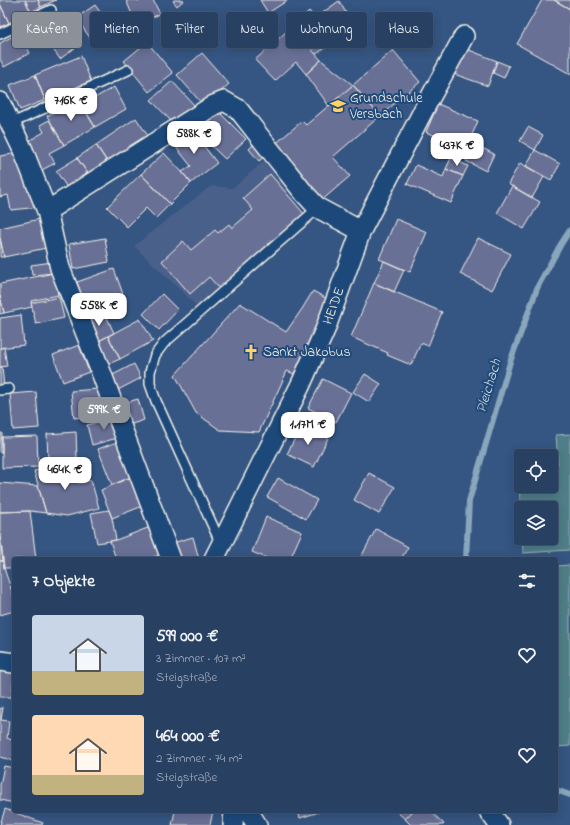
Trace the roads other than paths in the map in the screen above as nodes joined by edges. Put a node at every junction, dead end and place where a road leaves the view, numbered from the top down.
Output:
1 (51, 10) dead end
2 (0, 34) edge
3 (464, 36) dead end
4 (128, 70) dead end
5 (0, 105) edge
6 (10, 124) junction
7 (318, 208) junction
8 (48, 211) junction
9 (361, 231) junction
10 (217, 552) edge
11 (170, 557) edge
12 (0, 661) edge
13 (12, 663) edge
14 (234, 813) edge
15 (249, 813) edge
16 (490, 813) edge
17 (233, 825) edge
18 (257, 825) edge
19 (499, 825) edge

1 - 2 lane
3 - 9 street, HEIDE
4 - 6 lane
5 - 6 street
6 - 8 street
7 - 8 street
7 - 9 street
7 - 10 lane, HEIDE
8 - 11 street
9 - 10 street, HEIDE
12 - 13 street
14 - 17 street
15 - 18 street
16 - 19 street

